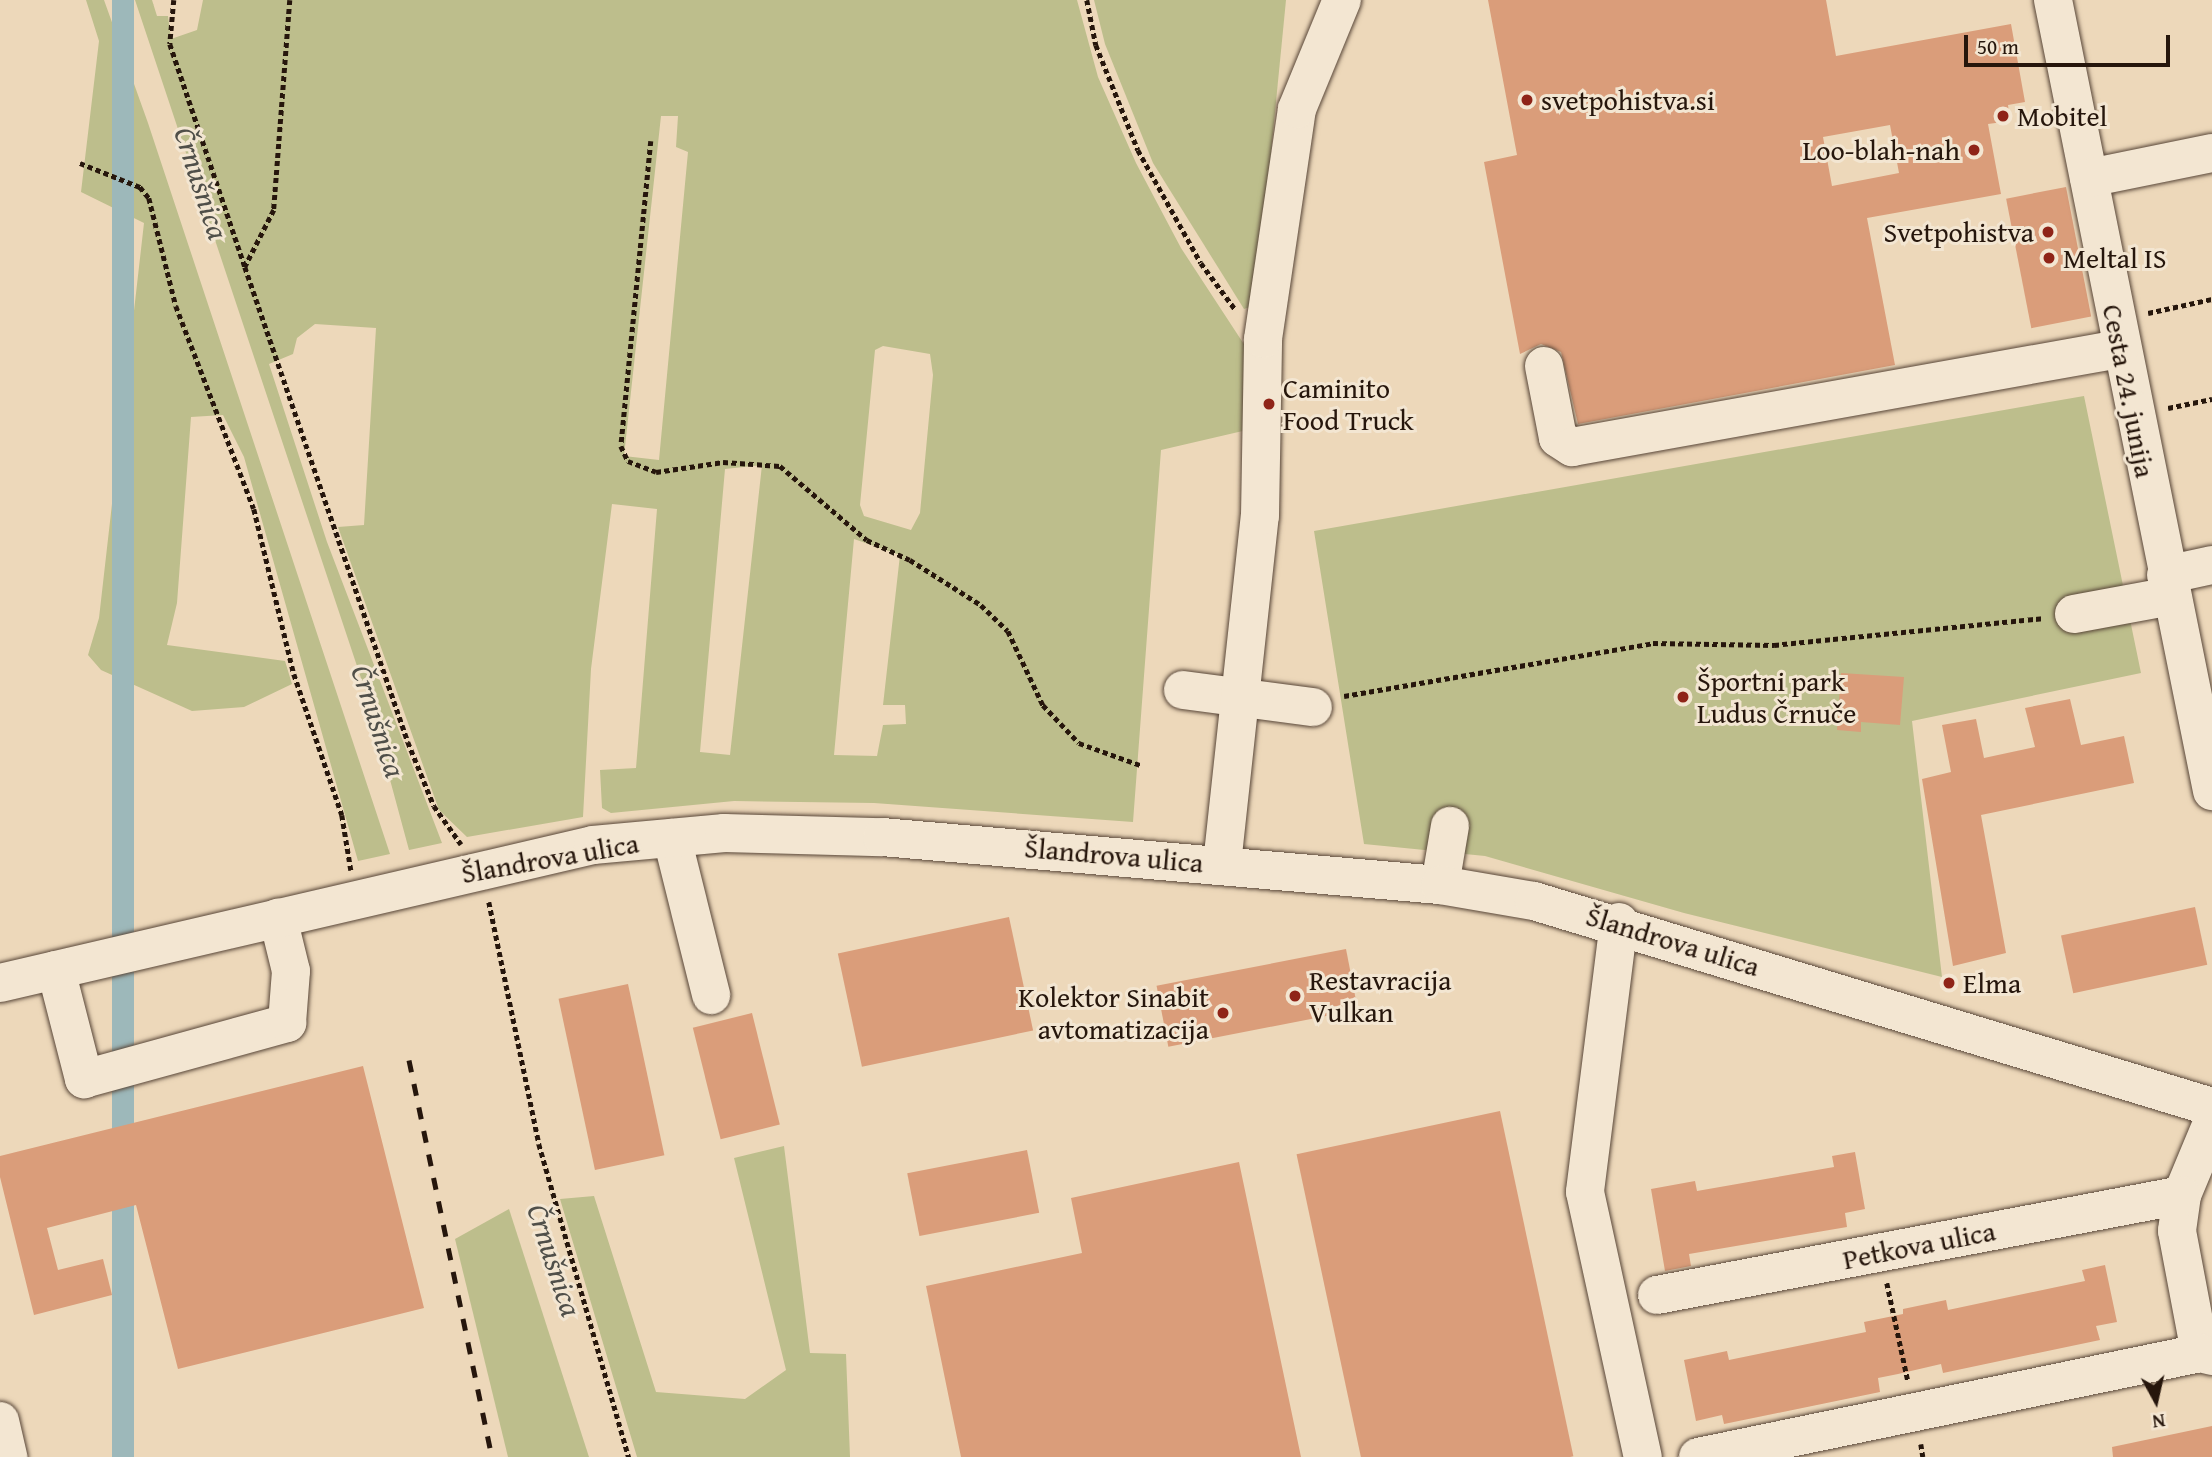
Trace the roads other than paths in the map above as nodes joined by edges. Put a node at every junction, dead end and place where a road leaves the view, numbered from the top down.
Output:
1 (1342, 0) edge
2 (2053, 0) edge
3 (2212, 153) edge
4 (2089, 178) junction
5 (2117, 335) junction
6 (1544, 366) dead end
7 (2212, 565) edge
8 (2168, 586) junction
9 (2074, 614) road end
10 (1183, 690) dead end
11 (1238, 696) junction
12 (1313, 707) road end
13 (2212, 791) edge
14 (1450, 826) dead end
15 (672, 838) junction
16 (1222, 864) junction
17 (1440, 885) junction
18 (278, 918) junction
19 (1619, 922) junction
20 (56, 970) junction
21 (0, 983) edge
22 (711, 995) dead end
23 (2212, 1107) edge
24 (2212, 1123) edge
25 (2182, 1195) junction
26 (1657, 1295) dead end
27 (2206, 1354) edge
28 (0, 1420) edge
29 (8, 1457) edge
30 (1643, 1457) edge
31 (1698, 1457) edge

1 - 11 street
2 - 4 street, Cesta 24. junija
3 - 4 street
4 - 5 street, Cesta 24. junija
5 - 6 street
5 - 8 street, Cesta 24. junija
7 - 8 street
8 - 9 street
8 - 13 street, Cesta 24. junija
10 - 11 street
11 - 12 street
11 - 16 street
14 - 17 street
15 - 16 street, Šlandrova ulica
15 - 18 street, Šlandrova ulica
15 - 22 street
16 - 17 street, Šlandrova ulica
17 - 19 street, Šlandrova ulica
18 - 20 street, Šlandrova ulica
18 - 20 street
19 - 23 street, Šlandrova ulica
19 - 30 street
20 - 21 street, Šlandrova ulica
24 - 25 street
25 - 26 street, Petkova ulica
25 - 27 street
27 - 31 street
28 - 29 street

